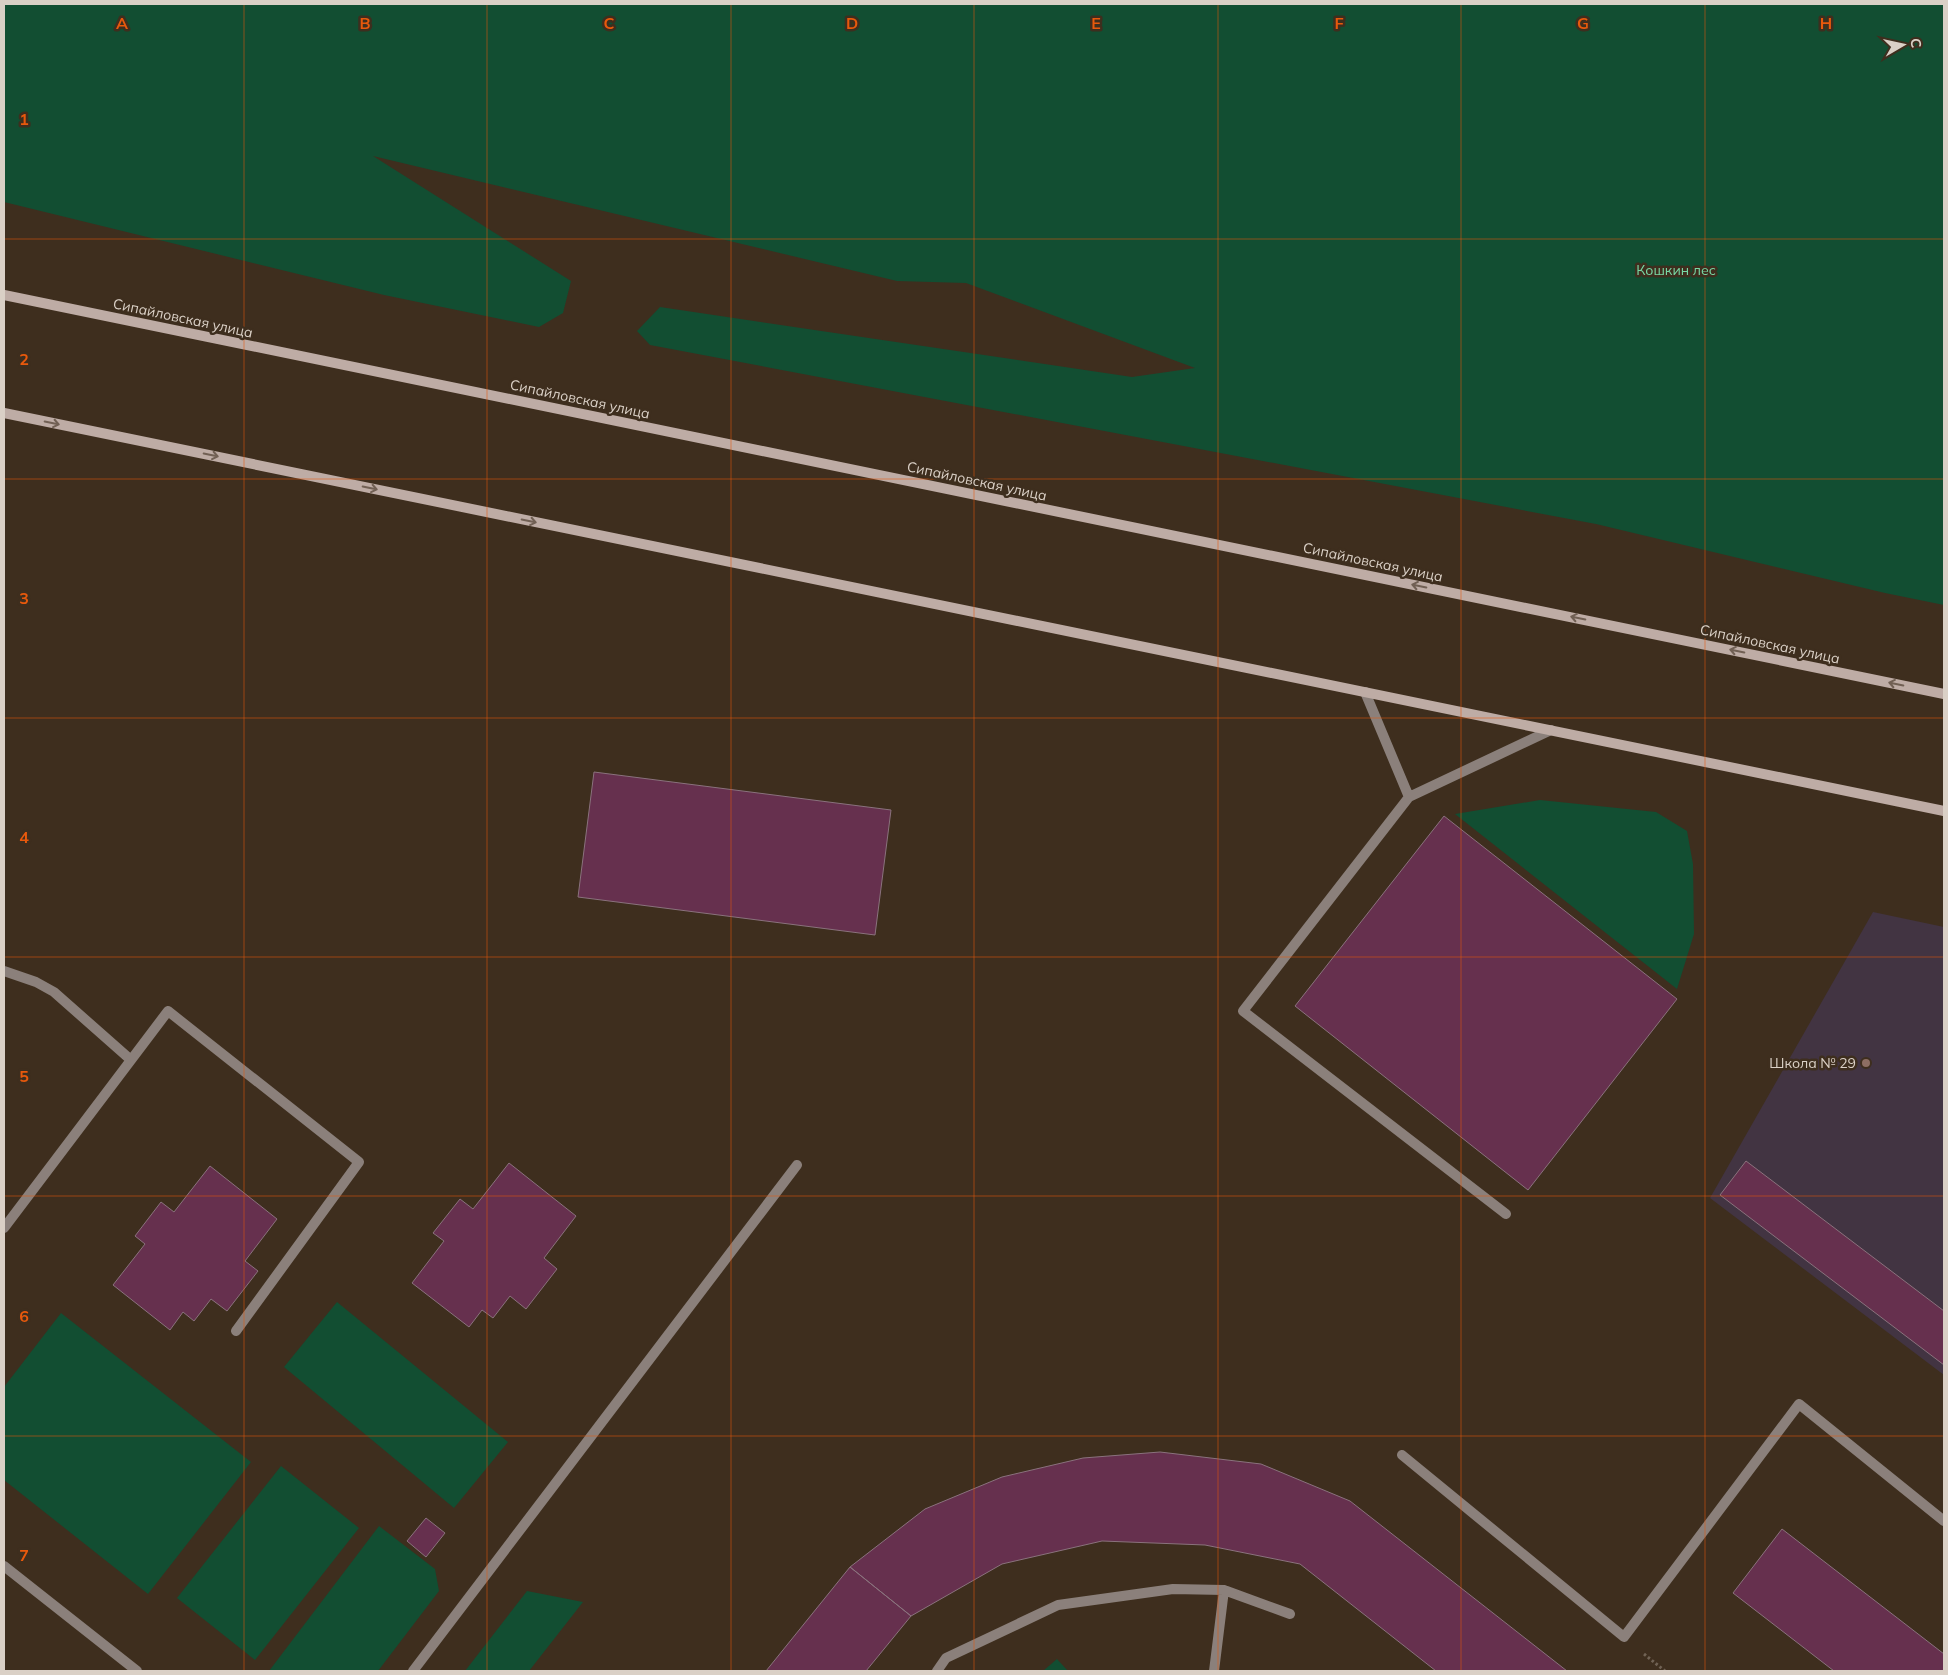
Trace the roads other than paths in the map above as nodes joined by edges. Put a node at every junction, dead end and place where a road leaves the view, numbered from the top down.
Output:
1 (4, 295) edge
2 (4, 413) edge
3 (1365, 692) junction
4 (1944, 694) edge
5 (1551, 730) junction
6 (1409, 797) junction
7 (1944, 811) edge
8 (4, 971) edge
9 (131, 1060) junction
10 (798, 1165) dead end
11 (1506, 1214) dead end
12 (4, 1228) edge
13 (236, 1331) dead end
14 (1402, 1455) dead end
15 (1944, 1521) edge
16 (4, 1566) edge
17 (1224, 1590) junction
18 (1290, 1614) dead end
19 (137, 1671) edge
20 (413, 1671) edge
21 (937, 1671) edge
22 (1214, 1671) edge

4 -> 1 main road, Сипайловская улица
2 -> 3 main road
3 - 5 main road
3 - 6 lane
5 - 6 lane
5 - 7 main road
6 - 11 lane
8 - 9 lane
9 - 12 lane
9 - 13 lane
10 - 20 lane
14 - 15 lane
16 - 19 lane
17 - 18 lane
17 - 21 lane
17 - 22 lane

